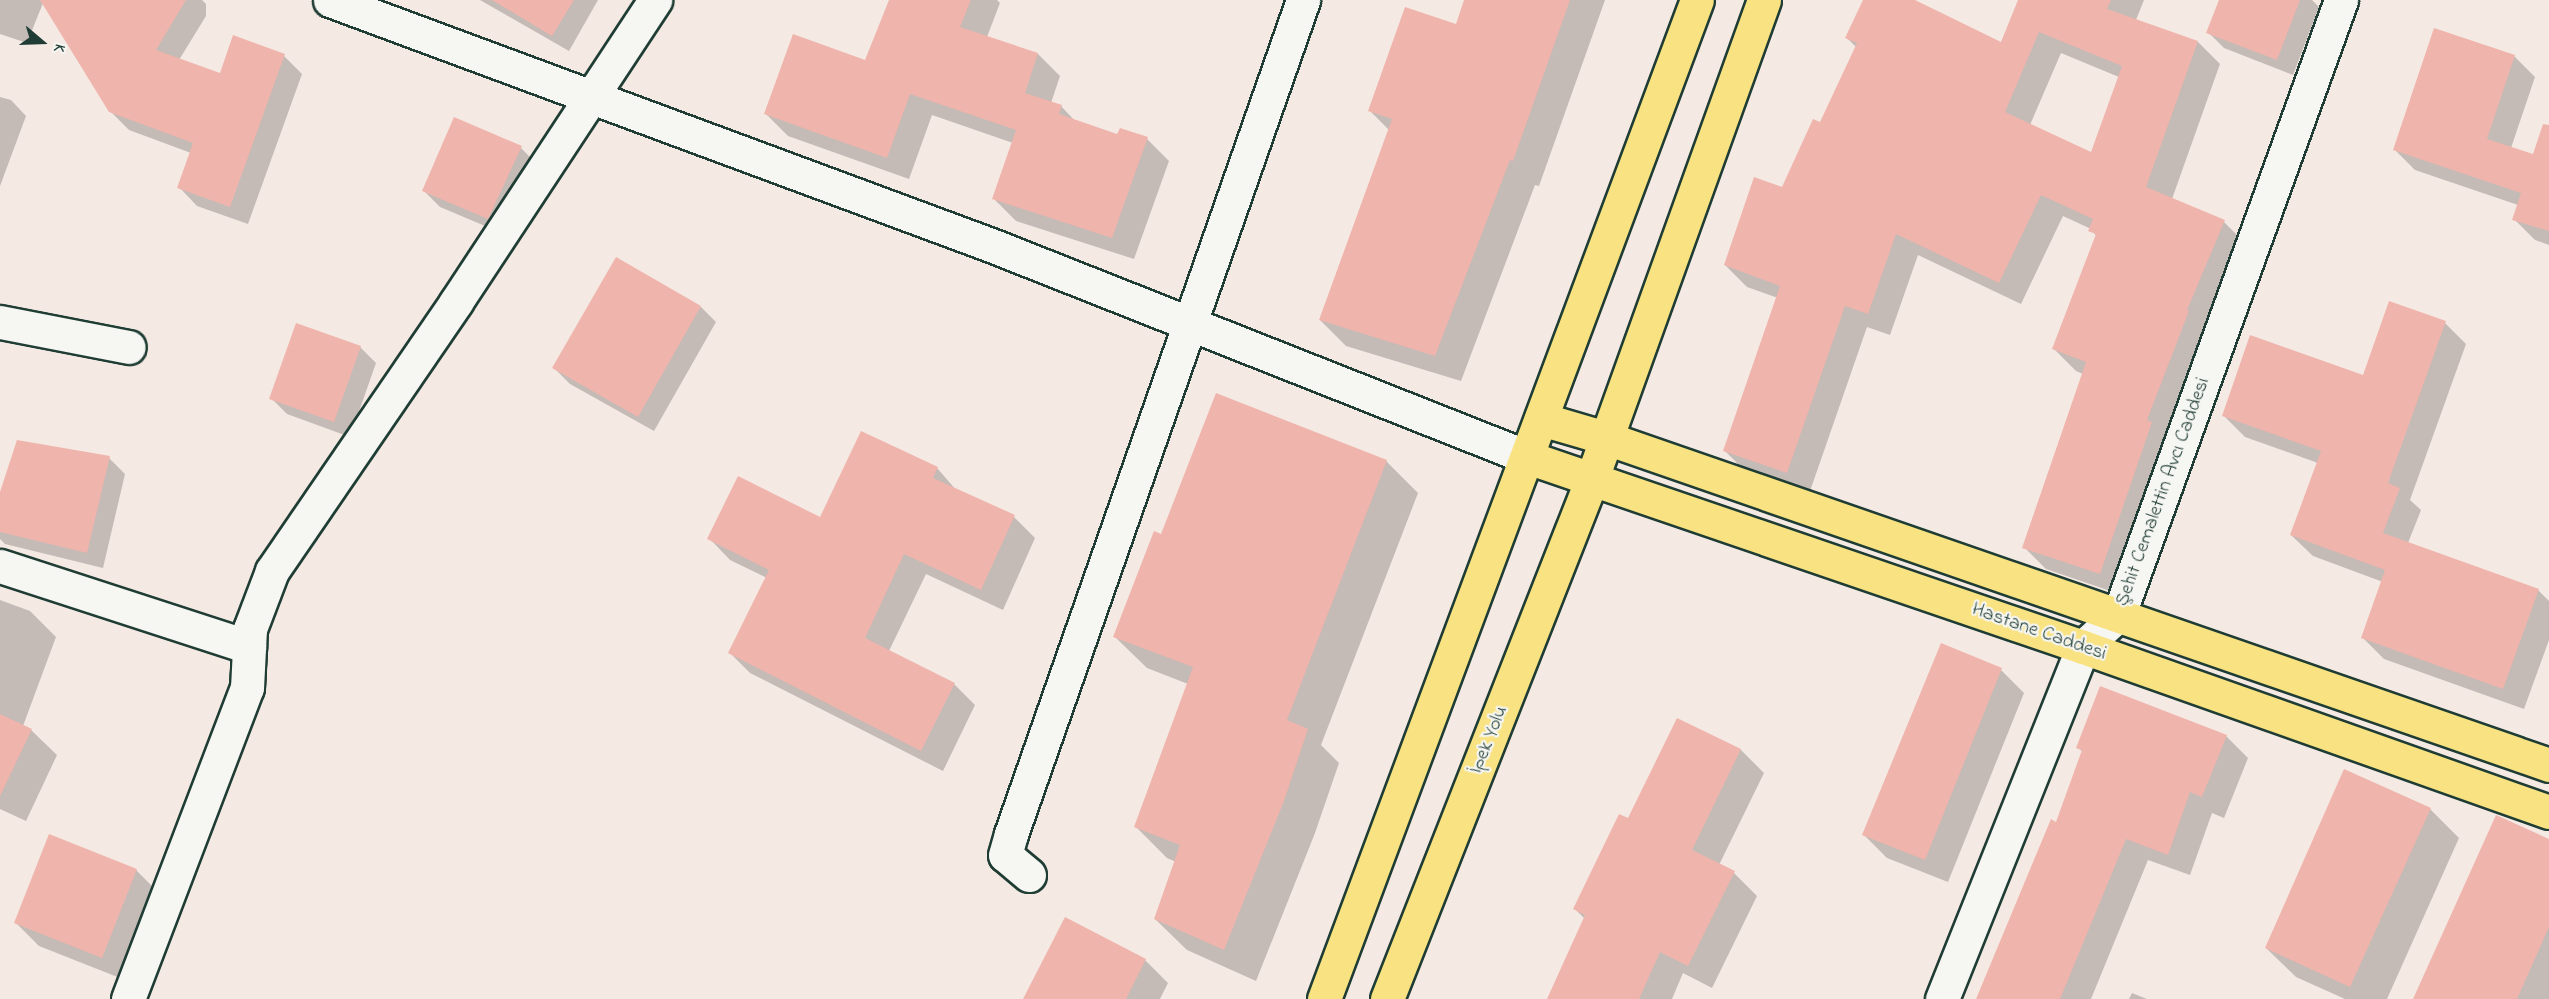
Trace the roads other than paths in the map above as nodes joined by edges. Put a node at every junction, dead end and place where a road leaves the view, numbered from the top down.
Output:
1 (330, 0) edge
2 (655, 0) edge
3 (1303, 0) edge
4 (1697, 0) edge
5 (1764, 0) edge
6 (2341, 0) edge
7 (591, 95) junction
8 (1189, 321) junction
9 (0, 322) edge
10 (129, 347) dead end
11 (1541, 419) junction
12 (1606, 438) junction
13 (1527, 457) junction
14 (1591, 481) junction
15 (0, 566) edge
16 (2119, 614) junction
17 (249, 647) junction
18 (2083, 647) junction
19 (2549, 765) edge
20 (2549, 812) edge
21 (1029, 875) dead end
22 (128, 999) edge
23 (1324, 999) edge
24 (1386, 999) edge
25 (1942, 999) edge

1 - 7 street
2 - 7 street
3 - 8 street
4 - 11 main road
5 - 12 main road, İpek Yolu
6 - 16 street, Şehit Cemalettin Avcı Caddesi
7 - 8 street
7 - 17 street
8 - 13 street
8 - 21 street
9 - 10 street
11 - 12 main road
11 - 13 main road
12 - 14 main road, İpek Yolu
12 - 16 main road
13 - 14 main road, Hastane Caddesi
13 - 23 main road
14 - 18 main road, Hastane Caddesi
14 - 24 main road, İpek Yolu
15 - 17 street
16 - 18 street, Şehit Cemalettin Avcı Caddesi
16 - 19 main road
17 - 22 street
18 - 20 main road, Hastane Caddesi
18 - 25 street, Şehit Cemalettin Avcı Caddesi

